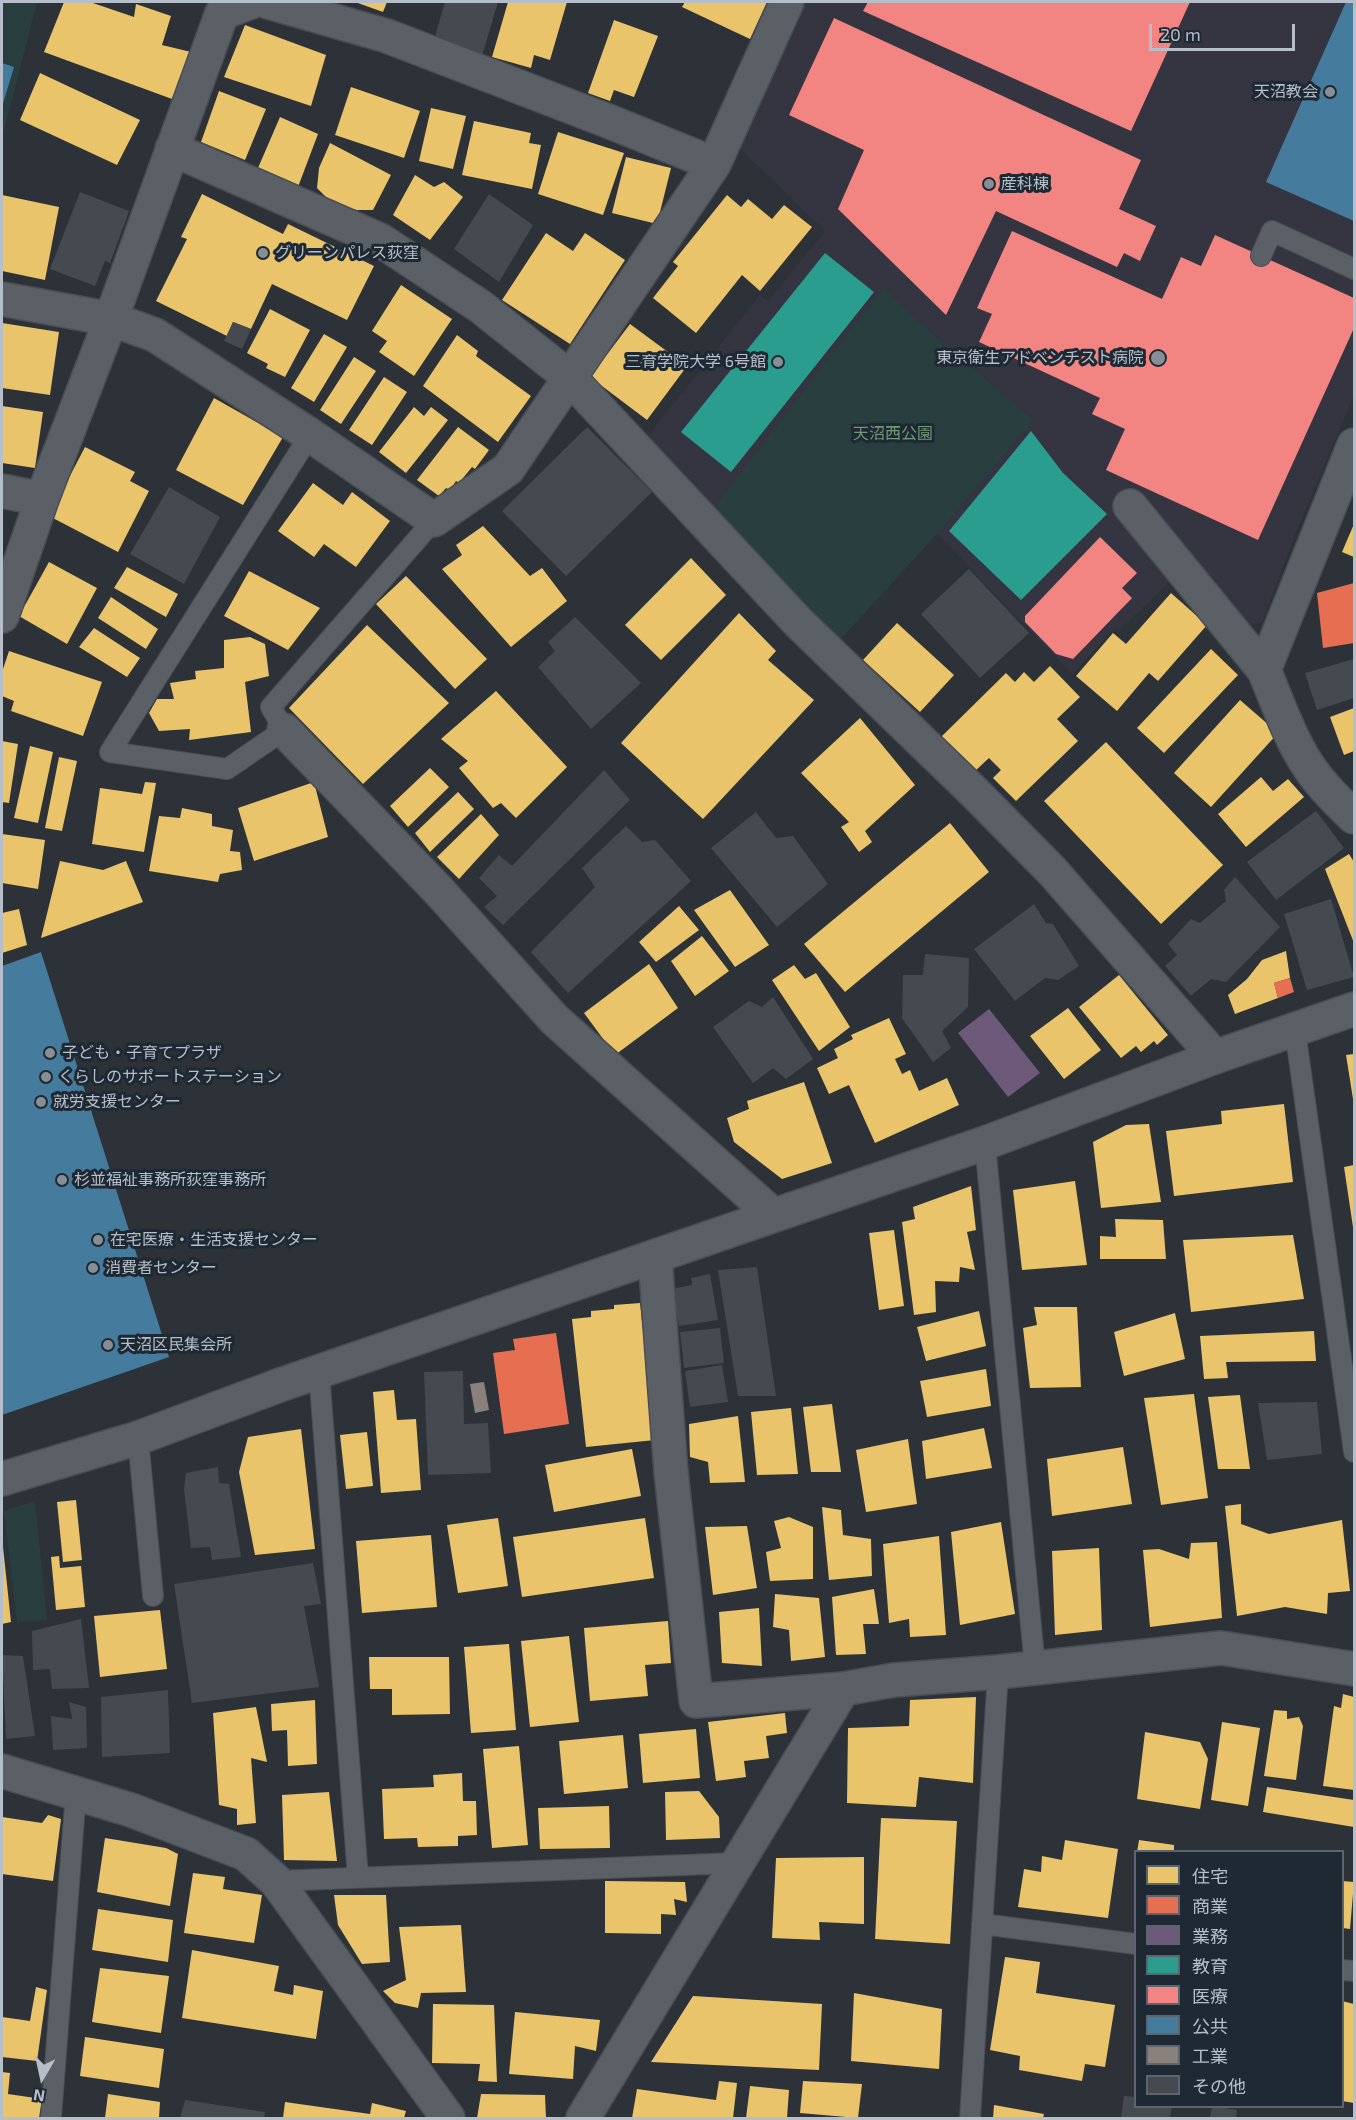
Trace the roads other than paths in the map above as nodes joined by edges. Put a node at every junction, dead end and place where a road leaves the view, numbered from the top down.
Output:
1 (251, 2) edge
2 (268, 2) edge
3 (787, 2) edge
4 (172, 148) junction
5 (714, 164) junction
6 (1261, 256) dead end
7 (1354, 269) edge
8 (2, 299) edge
9 (111, 319) junction
10 (569, 377) junction
11 (310, 435) junction
12 (1354, 445) edge
13 (2, 491) edge
14 (42, 499) junction
15 (1130, 506) dead end
16 (434, 520) junction
17 (2, 616) edge
18 (1264, 670) junction
19 (284, 730) junction
20 (1354, 817) edge
21 (1354, 1010) edge
22 (1295, 1030) junction
23 (1215, 1057) junction
24 (985, 1143) junction
25 (773, 1215) junction
26 (655, 1257) junction
27 (319, 1372) junction
28 (138, 1438) junction
29 (1354, 1452) edge
30 (2, 1479) edge
31 (153, 1596) dead end
32 (1035, 1668) junction
33 (1354, 1669) edge
34 (998, 1672) junction
35 (843, 1689) junction
36 (2, 1770) edge
37 (76, 1792) junction
38 (736, 1863) junction
39 (358, 1877) junction
40 (276, 1881) junction
41 (982, 1924) junction
42 (1134, 1944) edge
43 (51, 2118) edge
44 (448, 2118) edge
45 (583, 2118) edge
46 (969, 2118) edge

1 - 4 street
2 - 5 street
3 - 5 street
4 - 9 street
4 - 10 street
5 - 10 street
6 - 7 lane
8 - 9 street
9 - 11 street
9 - 14 street
10 - 16 street
10 - 23 street
11 - 16 street
11 - 19 lane
12 - 18 street
13 - 14 street
14 - 17 street
15 - 18 street
16 - 19 lane
18 - 20 street
19 - 25 street
21 - 22 street
22 - 23 street
22 - 29 lane
23 - 24 street
24 - 25 street
24 - 32 lane
25 - 26 street
26 - 27 street
26 - 35 street
27 - 28 street
27 - 39 lane
28 - 30 street
28 - 31 lane
32 - 33 street
32 - 34 street
34 - 35 street
34 - 41 lane
35 - 38 street
36 - 37 street
37 - 40 street
37 - 43 lane
38 - 39 lane
38 - 45 street
39 - 40 lane
40 - 44 street
41 - 42 lane
41 - 46 lane

